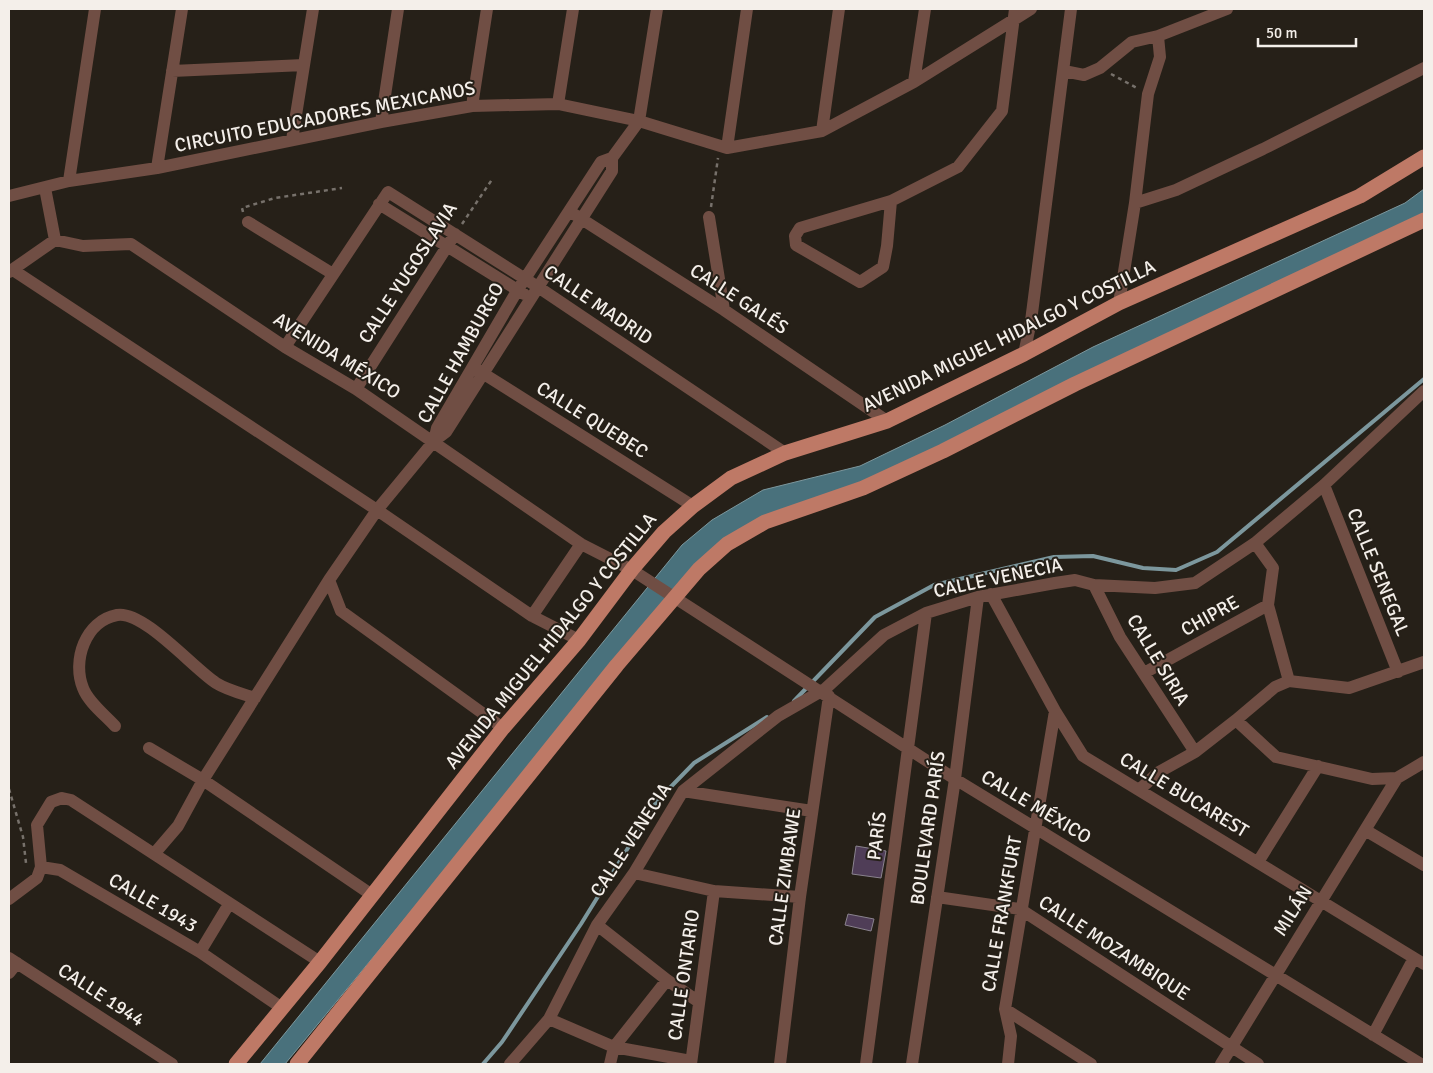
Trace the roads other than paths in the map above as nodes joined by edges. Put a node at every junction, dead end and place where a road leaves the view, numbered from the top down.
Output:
1 (94, 9) edge
2 (182, 9) edge
3 (313, 9) edge
4 (398, 9) edge
5 (487, 9) edge
6 (573, 9) edge
7 (657, 9) edge
8 (747, 9) edge
9 (839, 9) edge
10 (925, 9) edge
11 (1015, 9) edge
12 (1031, 9) edge
13 (1071, 9) edge
14 (1227, 9) edge
15 (1013, 22) junction
16 (1158, 36) junction
17 (304, 65) junction
18 (1424, 68) edge
19 (172, 71) junction
20 (1064, 71) junction
21 (914, 82) junction
22 (558, 104) junction
23 (472, 106) junction
24 (639, 121) junction
25 (381, 122) junction
26 (822, 131) junction
27 (292, 140) junction
28 (723, 147) junction
29 (1424, 156) edge
30 (612, 158) junction
31 (157, 168) junction
32 (69, 182) junction
33 (45, 188) junction
34 (9, 196) edge
35 (891, 202) junction
36 (1135, 203) junction
37 (379, 204) junction
38 (569, 211) junction
39 (709, 217) road end
40 (583, 220) junction
41 (1424, 220) edge
42 (248, 222) road end
43 (455, 234) junction
44 (55, 240) junction
45 (447, 247) junction
46 (11, 271) edge
47 (333, 274) junction
48 (525, 279) junction
49 (517, 291) junction
50 (535, 292) junction
51 (1119, 303) junction
52 (724, 310) junction
53 (285, 347) junction
54 (1024, 354) junction
55 (472, 366) junction
56 (483, 373) junction
57 (356, 389) junction
58 (1424, 391) edge
59 (887, 421) junction
60 (434, 441) junction
61 (785, 453) junction
62 (1324, 485) junction
63 (693, 506) junction
64 (377, 510) junction
65 (1255, 543) junction
66 (581, 544) junction
67 (635, 572) junction
68 (329, 580) junction
69 (1094, 585) junction
70 (984, 596) junction
71 (674, 597) junction
72 (1268, 605) junction
73 (926, 613) junction
74 (532, 616) junction
75 (579, 640) junction
76 (1424, 662) edge
77 (1398, 672) junction
78 (1144, 673) junction
79 (1290, 681) junction
80 (823, 692) junction
81 (255, 698) junction
82 (1055, 712) junction
83 (1236, 720) junction
84 (115, 726) dead end
85 (503, 728) junction
86 (149, 748) dead end
87 (908, 749) junction
88 (1195, 752) junction
89 (1424, 762) edge
90 (1318, 766) junction
91 (1398, 778) junction
92 (203, 780) junction
93 (955, 780) junction
94 (1140, 789) junction
95 (683, 791) junction
96 (812, 811) junction
97 (1035, 828) junction
98 (1365, 830) junction
99 (154, 854) junction
100 (1258, 862) junction
101 (1424, 865) edge
102 (41, 867) junction
103 (634, 873) junction
104 (714, 892) junction
105 (372, 895) junction
106 (800, 897) junction
107 (938, 898) junction
108 (9, 899) edge
109 (1321, 901) junction
110 (229, 904) junction
111 (1020, 909) junction
112 (597, 925) junction
113 (200, 952) junction
114 (13, 960) edge
115 (1419, 961) edge
116 (320, 962) junction
117 (9, 973) edge
118 (1275, 975) junction
119 (667, 980) junction
120 (699, 1002) junction
121 (282, 1008) junction
122 (1005, 1009) junction
123 (549, 1019) junction
124 (1373, 1035) junction
125 (1231, 1046) junction
126 (614, 1047) junction
127 (691, 1062) edge
128 (172, 1064) edge
129 (236, 1064) edge
130 (297, 1064) edge
131 (510, 1064) edge
132 (610, 1064) edge
133 (780, 1064) edge
134 (866, 1064) edge
135 (912, 1064) edge
136 (1008, 1064) edge
137 (1091, 1064) edge
138 (1221, 1064) edge
139 (1258, 1064) edge
140 (1421, 1064) edge

1 - 32 street
2 - 19 street
3 - 17 street
4 - 25 street
5 - 23 street
6 - 22 street
7 - 24 street
8 - 28 street
9 - 26 street
10 - 21 street
11 - 15 street
12 - 15 street, CIRCUITO EDUCADORES MEXICANOS
13 - 20 street
14 - 16 street
15 - 21 street, CIRCUITO EDUCADORES MEXICANOS
15 - 35 street
16 - 20 street
16 - 36 street
17 - 19 street
17 - 27 street
18 - 36 street
19 - 31 street
20 - 54 street
21 - 26 street, CIRCUITO EDUCADORES MEXICANOS
22 - 23 street, CIRCUITO EDUCADORES MEXICANOS
22 - 24 street, CIRCUITO EDUCADORES MEXICANOS
23 - 25 street, CIRCUITO EDUCADORES MEXICANOS
24 - 28 street, CIRCUITO EDUCADORES MEXICANOS
24 - 30 street, CALLE HAMBURGO
25 - 27 street, CIRCUITO EDUCADORES MEXICANOS
26 - 28 street, CIRCUITO EDUCADORES MEXICANOS
27 - 31 street, CIRCUITO EDUCADORES MEXICANOS
29 - 51 main road, AVENIDA MIGUEL HIDALGO Y COSTILLA
30 - 38 street, CALLE HAMBURGO
30 - 40 street, CALLE HAMBURGO
31 - 32 street, CIRCUITO EDUCADORES MEXICANOS
32 - 33 street, CIRCUITO EDUCADORES MEXICANOS
33 - 34 street, CIRCUITO EDUCADORES MEXICANOS
33 - 44 street
35 - 35 street
36 - 51 street
37 - 43 street, CALLE MADRID
37 - 45 street, CALLE MADRID
37 - 47 street
38 - 40 street, CALLE GALÉS
38 - 48 street, CALLE HAMBURGO
39 - 52 street
40 - 50 street, CALLE HAMBURGO
40 - 52 street, CALLE GALÉS
41 - 71 main road
42 - 47 street
43 - 45 street, CALLE YUGOSLAVIA
43 - 48 street, CALLE MADRID
44 - 46 street
44 - 53 street, AVENIDA MÉXICO
45 - 49 street, CALLE MADRID
45 - 57 street, CALLE YUGOSLAVIA
46 - 64 street
47 - 53 street
48 - 49 street, CALLE HAMBURGO
48 - 50 street, CALLE MADRID
49 - 50 street, CALLE MADRID
49 - 55 street, CALLE HAMBURGO
50 - 56 street, CALLE HAMBURGO
50 - 61 street, CALLE MADRID
51 - 54 main road, AVENIDA MIGUEL HIDALGO Y COSTILLA
52 - 59 street, CALLE GALÉS
53 - 57 street, AVENIDA MÉXICO
54 - 59 main road, AVENIDA MIGUEL HIDALGO Y COSTILLA
55 - 56 street, CALLE QUEBEC
55 - 60 street, CALLE HAMBURGO
56 - 60 street, CALLE HAMBURGO
56 - 63 street, CALLE QUEBEC
57 - 60 street, AVENIDA MÉXICO
58 - 62 street, CALLE VENECIA
59 - 61 main road, AVENIDA MIGUEL HIDALGO Y COSTILLA
60 - 64 street
60 - 66 street, AVENIDA MÉXICO
61 - 63 main road, AVENIDA MIGUEL HIDALGO Y COSTILLA
62 - 65 street, CALLE VENECIA
62 - 77 street, CALLE SENEGAL
63 - 67 main road, AVENIDA MIGUEL HIDALGO Y COSTILLA
64 - 68 street
64 - 74 street
65 - 69 street, CALLE VENECIA
65 - 72 street
66 - 67 street, AVENIDA MÉXICO
66 - 74 street
67 - 71 street, CALLE MÉXICO
67 - 75 main road, AVENIDA MIGUEL HIDALGO Y COSTILLA
68 - 81 street
68 - 85 street
69 - 70 street, CALLE VENECIA
69 - 78 street, CALLE SIRIA
70 - 73 street, CALLE VENECIA
70 - 82 street, CALLE BUCAREST
70 - 93 street, BOULEVARD PARÍS
71 - 80 street, CALLE MÉXICO
71 - 130 main road
72 - 78 street, CHIPRE
72 - 79 street
73 - 80 street, CALLE VENECIA
73 - 87 street, PARÍS
74 - 75 street
75 - 85 main road, AVENIDA MIGUEL HIDALGO Y COSTILLA
76 - 77 street
77 - 79 street
78 - 88 street, CALLE SIRIA
79 - 83 street
80 - 87 street, CALLE MÉXICO
80 - 95 street, CALLE VENECIA
80 - 96 street, CALLE ZIMBAWE
81 - 84 street
81 - 92 street
82 - 94 street, CALLE BUCAREST
82 - 97 street, CALLE FRANKFURT
83 - 88 street
83 - 90 street
85 - 105 main road, AVENIDA MIGUEL HIDALGO Y COSTILLA
86 - 92 street
87 - 93 street, CALLE MÉXICO
87 - 134 street, PARÍS
88 - 94 street
89 - 91 street
90 - 91 street
90 - 100 street
91 - 98 street, MILÁN
92 - 99 street
92 - 105 street
93 - 97 street, CALLE MÉXICO
93 - 107 street, BOULEVARD PARÍS
94 - 100 street, CALLE BUCAREST
95 - 96 street
95 - 103 street, CALLE VENECIA
96 - 106 street, CALLE ZIMBAWE
97 - 111 street, CALLE FRANKFURT
97 - 118 street, CALLE MÉXICO
98 - 101 street
98 - 109 street, MILÁN
99 - 102 street
99 - 110 street
100 - 109 street, CALLE BUCAREST
102 - 108 street
102 - 113 street, CALLE 1943
103 - 104 street
103 - 112 street, CALLE VENECIA
104 - 106 street
104 - 120 street, CALLE ONTARIO
105 - 116 main road, AVENIDA MIGUEL HIDALGO Y COSTILLA
106 - 133 street, CALLE ZIMBAWE
107 - 111 street, CALLE MOZAMBIQUE
107 - 135 street, BOULEVARD PARÍS
109 - 115 street, CALLE BUCAREST
109 - 118 street, MILÁN
110 - 113 street
110 - 116 street
111 - 122 street, CALLE FRANKFURT
111 - 125 street, CALLE MOZAMBIQUE
112 - 119 street
112 - 123 street, CALLE VENECIA
113 - 121 street, CALLE 1943
114 - 117 street
114 - 128 street, CALLE 1944
115 - 124 street
116 - 121 main road, AVENIDA MIGUEL HIDALGO Y COSTILLA
118 - 124 street, CALLE MÉXICO
118 - 125 street, MILÁN
119 - 120 street
119 - 126 street
120 - 127 street, CALLE ONTARIO
121 - 129 main road, AVENIDA MIGUEL HIDALGO Y COSTILLA
122 - 136 street, CALLE FRANKFURT
122 - 137 street
123 - 126 street
123 - 131 street, CALLE VENECIA
124 - 140 street, CALLE MÉXICO
125 - 138 street, MILÁN
125 - 139 street, CALLE MOZAMBIQUE
126 - 127 street
126 - 132 street

